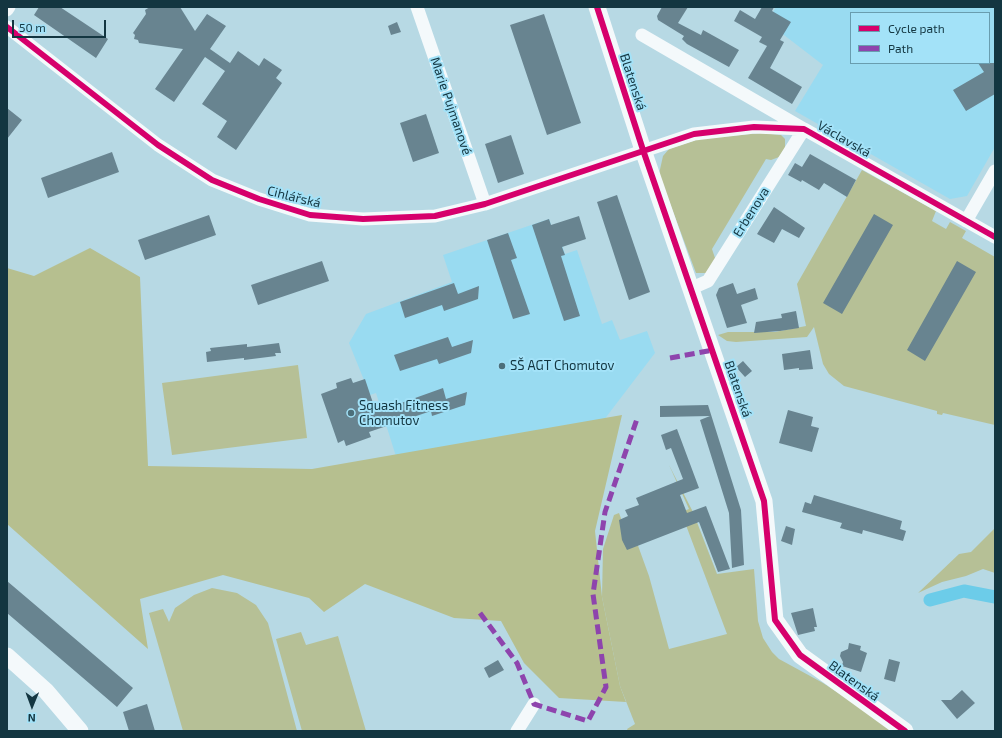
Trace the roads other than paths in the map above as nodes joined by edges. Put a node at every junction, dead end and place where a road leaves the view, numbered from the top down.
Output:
1 (9, 7) edge
2 (417, 7) edge
3 (600, 8) edge
4 (7, 10) edge
5 (7, 27) edge
6 (642, 35) dead end
7 (804, 129) junction
8 (643, 150) junction
9 (995, 171) edge
10 (485, 204) junction
11 (966, 221) junction
12 (995, 237) edge
13 (692, 288) junction
14 (7, 656) edge
15 (534, 704) dead end
16 (80, 731) edge
17 (518, 731) edge
18 (904, 731) edge

1 - 4 street
2 - 10 street, Marie Pujmanové
3 - 8 street, Blatenská
5 - 10 street, Cihlářská
6 - 7 street, Václavská
7 - 8 street, Václavská
7 - 11 street, Václavská
7 - 13 street, Erbenova
8 - 10 street, Cihlářská
8 - 13 street, Blatenská
9 - 11 street
11 - 12 street, Václavská
13 - 18 street, Blatenská
14 - 16 street
15 - 17 street

